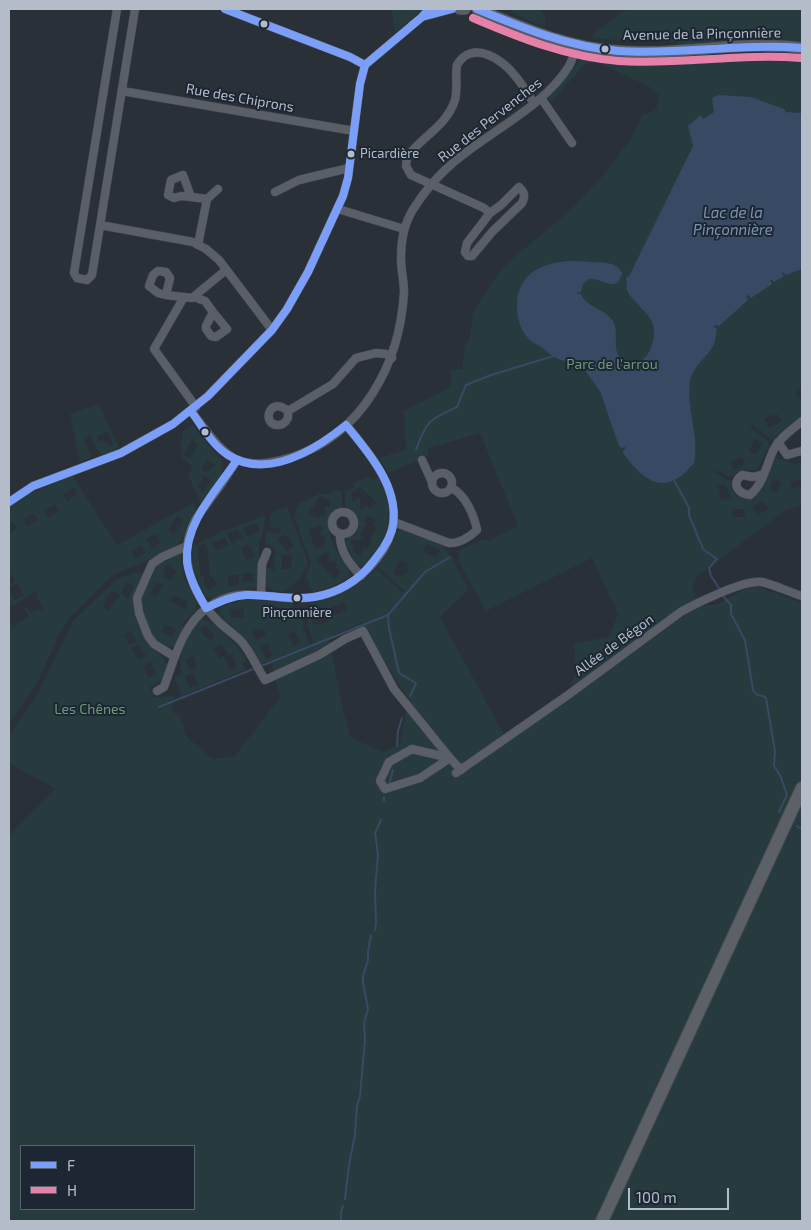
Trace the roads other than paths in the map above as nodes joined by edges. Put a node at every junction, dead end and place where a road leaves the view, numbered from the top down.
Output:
1 (117, 9) edge
2 (135, 9) edge
3 (225, 9) edge
4 (429, 9) edge
5 (452, 9) edge
6 (460, 9) edge
7 (465, 9) edge
8 (477, 9) edge
9 (502, 9) edge
10 (422, 17) junction
11 (516, 24) junction
12 (576, 45) junction
13 (802, 48) edge
14 (365, 65) junction
15 (122, 91) junction
16 (537, 101) junction
17 (354, 131) junction
18 (97, 133) junction
19 (114, 135) junction
20 (572, 143) dead end
21 (350, 168) junction
22 (432, 185) junction
23 (218, 189) dead end
24 (275, 192) dead end
25 (191, 197) dead end
26 (207, 198) junction
27 (338, 208) junction
28 (491, 212) junction
29 (503, 221) junction
30 (100, 225) junction
31 (404, 230) junction
32 (198, 245) junction
33 (226, 270) junction
34 (166, 295) dead end
35 (184, 297) junction
36 (194, 297) junction
37 (213, 312) dead end
38 (272, 330) junction
39 (392, 358) junction
40 (194, 409) junction
41 (288, 411) dead end
42 (802, 422) edge
43 (346, 425) junction
44 (778, 442) junction
45 (801, 451) dead end
46 (237, 460) junction
47 (422, 460) dead end
48 (764, 474) dead end
49 (432, 482) junction
50 (452, 488) junction
51 (9, 502) edge
52 (394, 522) junction
53 (340, 534) dead end
54 (187, 546) junction
55 (266, 552) dead end
56 (361, 576) junction
57 (261, 594) junction
58 (802, 596) edge
59 (206, 608) junction
60 (175, 658) junction
61 (157, 691) dead end
62 (450, 758) junction
63 (802, 788) edge
64 (602, 1221) edge

1 - 18 street
2 - 15 street
3 - 14 street
4 - 10 street
5 - 10 street
6 - 7 main road
8 - 11 main road, Avenue de la Pinçonnière
9 - 11 main road, Avenue de la Pinçonnière
10 - 14 street
11 - 12 main road, Avenue de la Pinçonnière
12 - 13 main road, Avenue de la Pinçonnière
12 - 16 street, Rue des Pervenches
14 - 17 street
15 - 17 street, Rue des Chiprons
15 - 19 street
16 - 20 street
16 - 22 street, Rue des Pervenches
16 - 22 street
17 - 21 street
18 - 19 street
18 - 30 street
19 - 30 street
21 - 24 street
21 - 27 street
22 - 28 street
22 - 31 street, Rue des Pervenches
23 - 26 street
25 - 26 street
26 - 32 street
27 - 31 street
27 - 38 street
28 - 29 street
28 - 29 street
28 - 29 street
30 - 32 street
31 - 39 street, Rue des Pervenches
32 - 33 street
33 - 36 street
33 - 38 street
34 - 35 street
35 - 36 street
35 - 40 street, Rue des Pervenches
36 - 37 street
38 - 40 street
39 - 41 street
39 - 43 street, Rue des Pervenches
40 - 46 street, Rue des Pervenches
40 - 51 street
42 - 44 street
43 - 46 street, Rue des Pervenches
43 - 52 street
44 - 45 street
44 - 48 street
46 - 54 street
47 - 49 street
49 - 50 street
49 - 50 street
50 - 52 street
52 - 56 street
53 - 56 street
54 - 59 street
54 - 60 street
55 - 57 street
56 - 57 street
57 - 59 street
58 - 62 street, Allée de Bégon
59 - 60 street
59 - 62 street
60 - 61 street
62 - 62 street
63 - 64 main road

